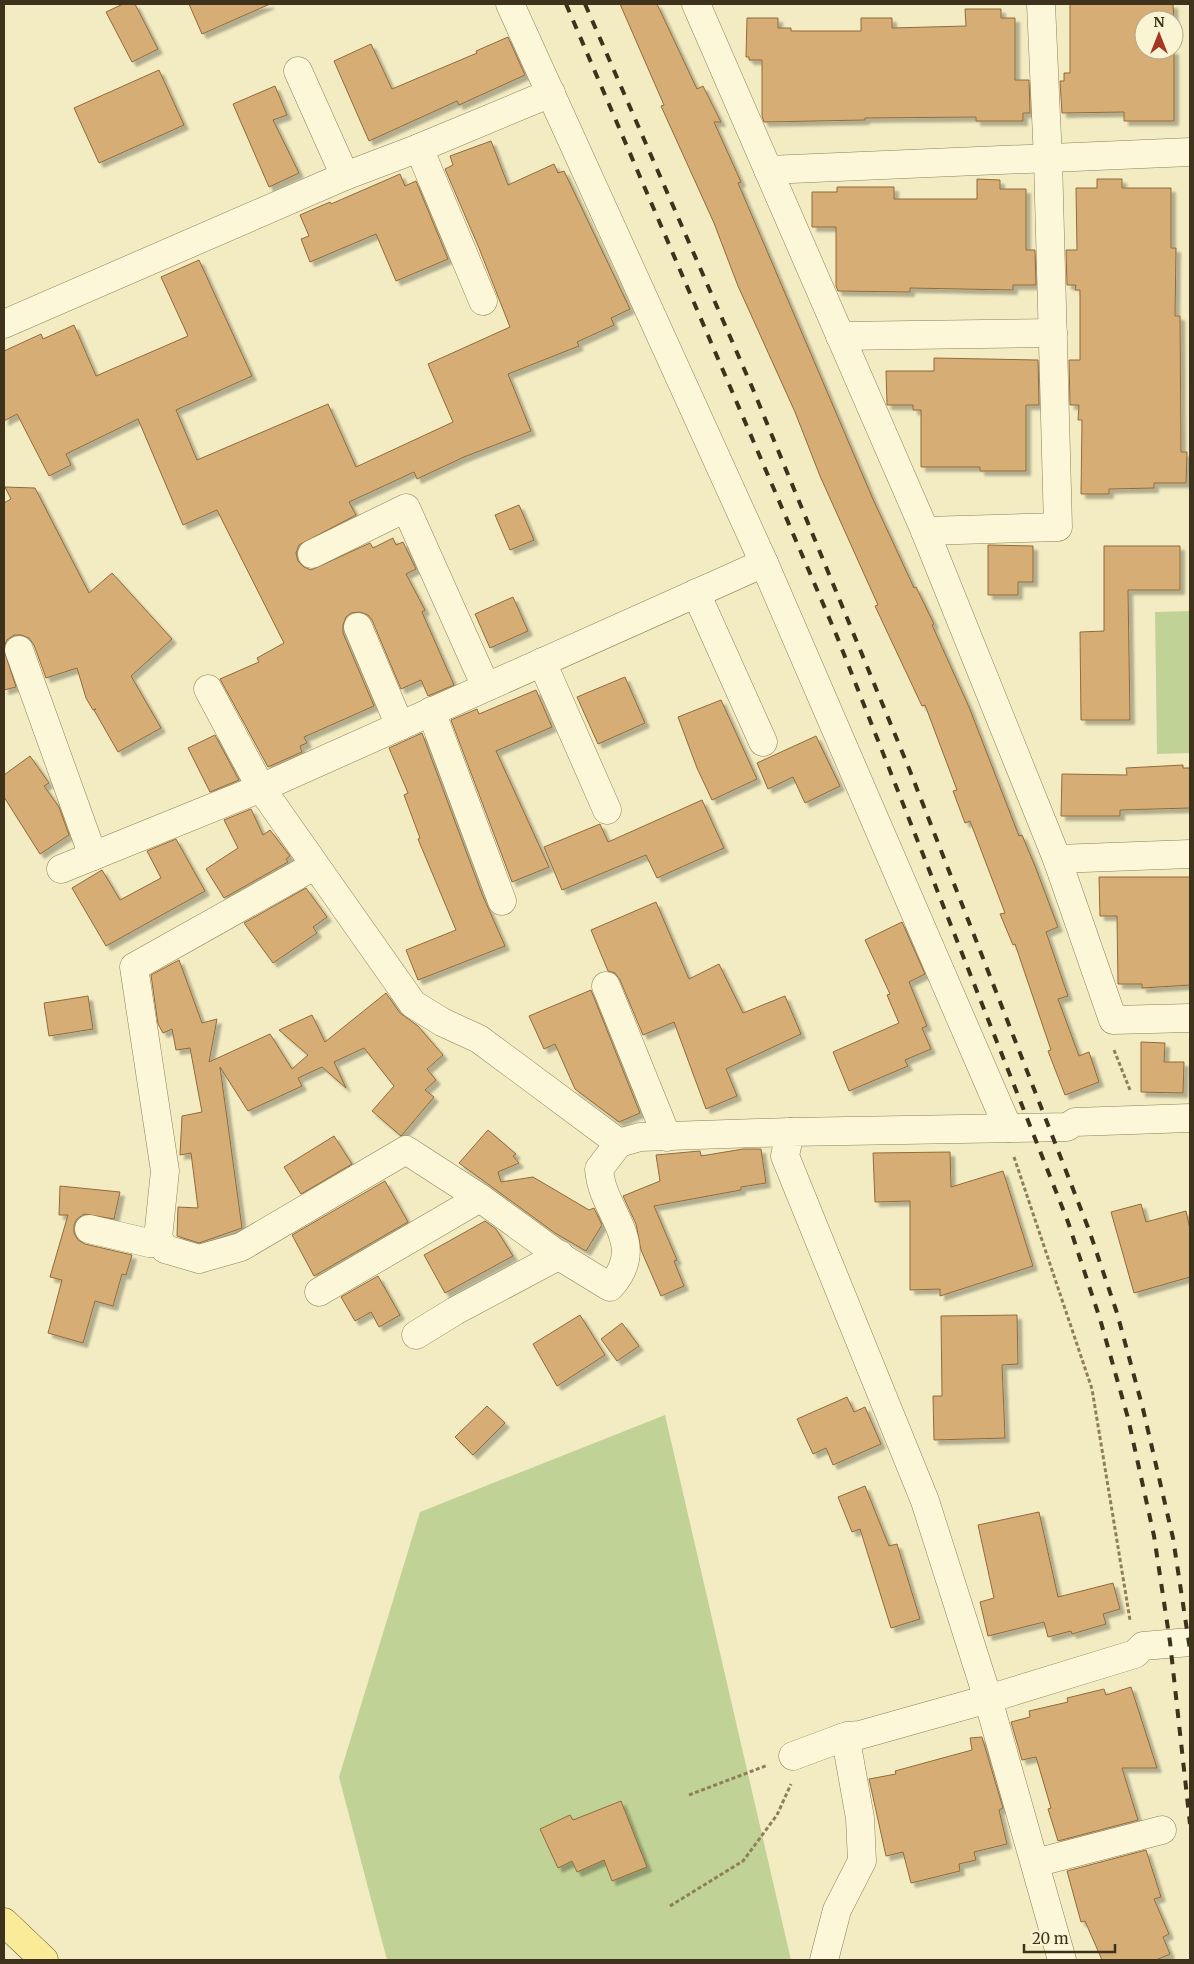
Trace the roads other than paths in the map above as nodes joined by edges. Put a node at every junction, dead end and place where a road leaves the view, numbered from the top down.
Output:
1 (510, 4) edge
2 (696, 4) edge
3 (1041, 4) edge
4 (298, 71) dead end
5 (551, 93) junction
6 (419, 148) junction
7 (1190, 152) edge
8 (1048, 160) junction
9 (768, 170) junction
10 (345, 176) junction
11 (483, 301) dead end
12 (4, 324) edge
13 (1052, 333) junction
14 (840, 336) junction
15 (925, 531) junction
16 (312, 554) dead end
17 (764, 563) junction
18 (696, 593) junction
19 (358, 627) dead end
20 (19, 650) dead end
21 (542, 662) junction
22 (486, 687) junction
23 (208, 689) dead end
24 (431, 712) junction
25 (400, 726) junction
26 (763, 742) dead end
27 (260, 788) junction
28 (607, 810) dead end
29 (1190, 854) edge
30 (93, 856) junction
31 (1057, 859) junction
32 (314, 866) junction
33 (61, 868) dead end
34 (502, 901) dead end
35 (606, 986) dead end
36 (1190, 1018) edge
37 (1190, 1118) edge
38 (1008, 1128) junction
39 (790, 1132) junction
40 (667, 1137) junction
41 (619, 1143) junction
42 (480, 1198) junction
43 (89, 1228) dead end
44 (161, 1243) junction
45 (560, 1255) junction
46 (319, 1292) dead end
47 (416, 1335) dead end
48 (1190, 1642) edge
49 (988, 1699) junction
50 (842, 1738) junction
51 (798, 1761) road end
52 (1162, 1830) dead end
53 (1035, 1863) junction
54 (4, 1922) edge
55 (44, 1960) edge
56 (824, 1960) edge
57 (1062, 1960) edge

1 - 5 street
2 - 9 street
3 - 8 street
4 - 10 street
5 - 6 street
5 - 17 street
6 - 10 street
6 - 11 street
7 - 8 street
8 - 9 street
8 - 13 street
9 - 14 street
10 - 12 street
13 - 14 street
13 - 15 street
14 - 15 street
15 - 31 street
16 - 22 street
17 - 18 street
17 - 38 street
18 - 21 street
18 - 26 street
19 - 25 street
20 - 30 street
21 - 22 street
21 - 28 street
22 - 24 street
23 - 27 street
24 - 25 street
24 - 34 street
25 - 27 street
27 - 30 street
27 - 32 street
29 - 31 street
30 - 33 street
31 - 36 street
32 - 41 street
32 - 44 street
35 - 40 street
37 - 38 street
38 - 39 street
39 - 40 street
39 - 49 street
40 - 41 street
41 - 45 street
42 - 44 street
42 - 45 street
42 - 46 street
43 - 44 street
45 - 47 street
48 - 49 street
49 - 50 street
49 - 53 street
50 - 51 street
50 - 56 street
52 - 53 street
53 - 57 street
54 - 55 main road

